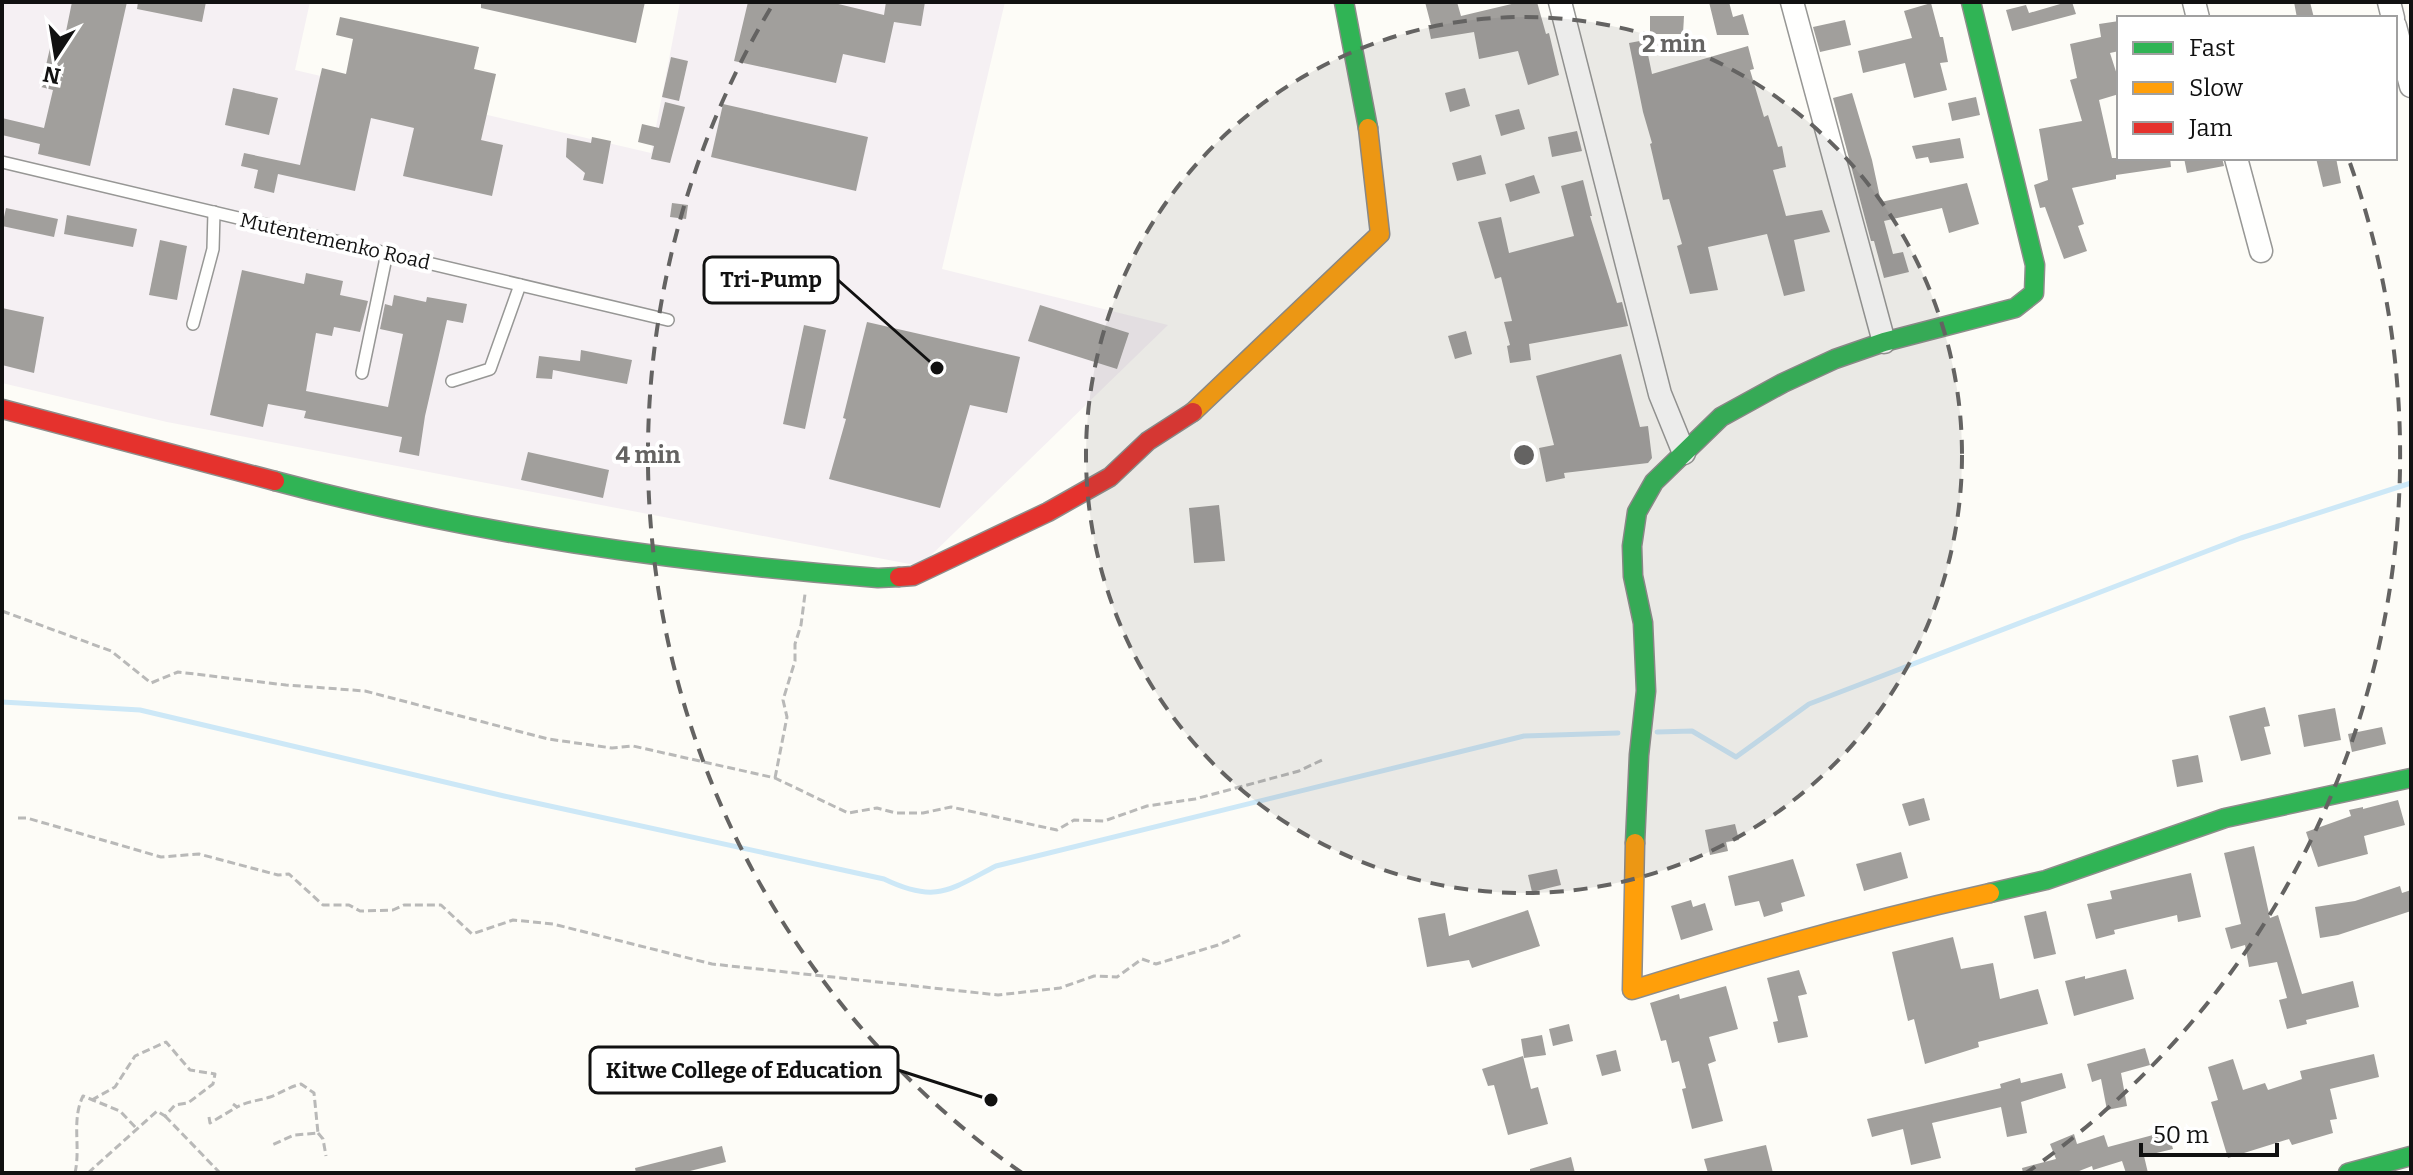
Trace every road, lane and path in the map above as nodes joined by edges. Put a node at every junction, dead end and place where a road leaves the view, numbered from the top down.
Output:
1 (1344, 2) edge
2 (1560, 2) edge
3 (1792, 2) edge
4 (1971, 2) edge
5 (2397, 34) edge
6 (2411, 86) edge
7 (2237, 160) edge
8 (2, 162) edge
9 (214, 212) junction
10 (2261, 251) dead end
11 (387, 253) junction
12 (520, 285) junction
13 (668, 320) dead end
14 (193, 324) dead end
15 (1884, 342) junction
16 (362, 373) dead end
17 (452, 381) dead end
18 (2, 409) edge
19 (1684, 453) junction
20 (813, 574) junction
21 (2, 611) edge
22 (1322, 760) dead end
23 (775, 778) junction
24 (2411, 778) edge
25 (18, 818) dead end
26 (1243, 934) dead end
27 (90, 1101) junction
28 (165, 1116) junction
29 (209, 1117) dead end
30 (137, 1129) junction
31 (318, 1133) junction
32 (272, 1145) dead end
33 (326, 1156) dead end
34 (2411, 1156) edge
35 (75, 1173) edge
36 (88, 1173) edge
37 (220, 1173) edge
38 (2348, 1173) edge

1 - 20 street
2 - 19 street
3 - 15 street
4 - 15 street
5 - 6 street
7 - 10 street
8 - 9 lane, Mutentemenko Road
9 - 11 lane, Mutentemenko Road
9 - 14 lane
11 - 12 lane, Mutentemenko Road
11 - 16 lane
12 - 13 lane, Mutentemenko Road
12 - 17 lane
15 - 19 street
18 - 20 street
19 - 24 street
20 - 23 path
21 - 23 path
22 - 23 path
25 - 26 path
27 - 28 path
27 - 30 path
27 - 35 path
28 - 30 path
28 - 37 path
29 - 31 path
30 - 36 path
31 - 32 path
31 - 33 path
34 - 38 street

